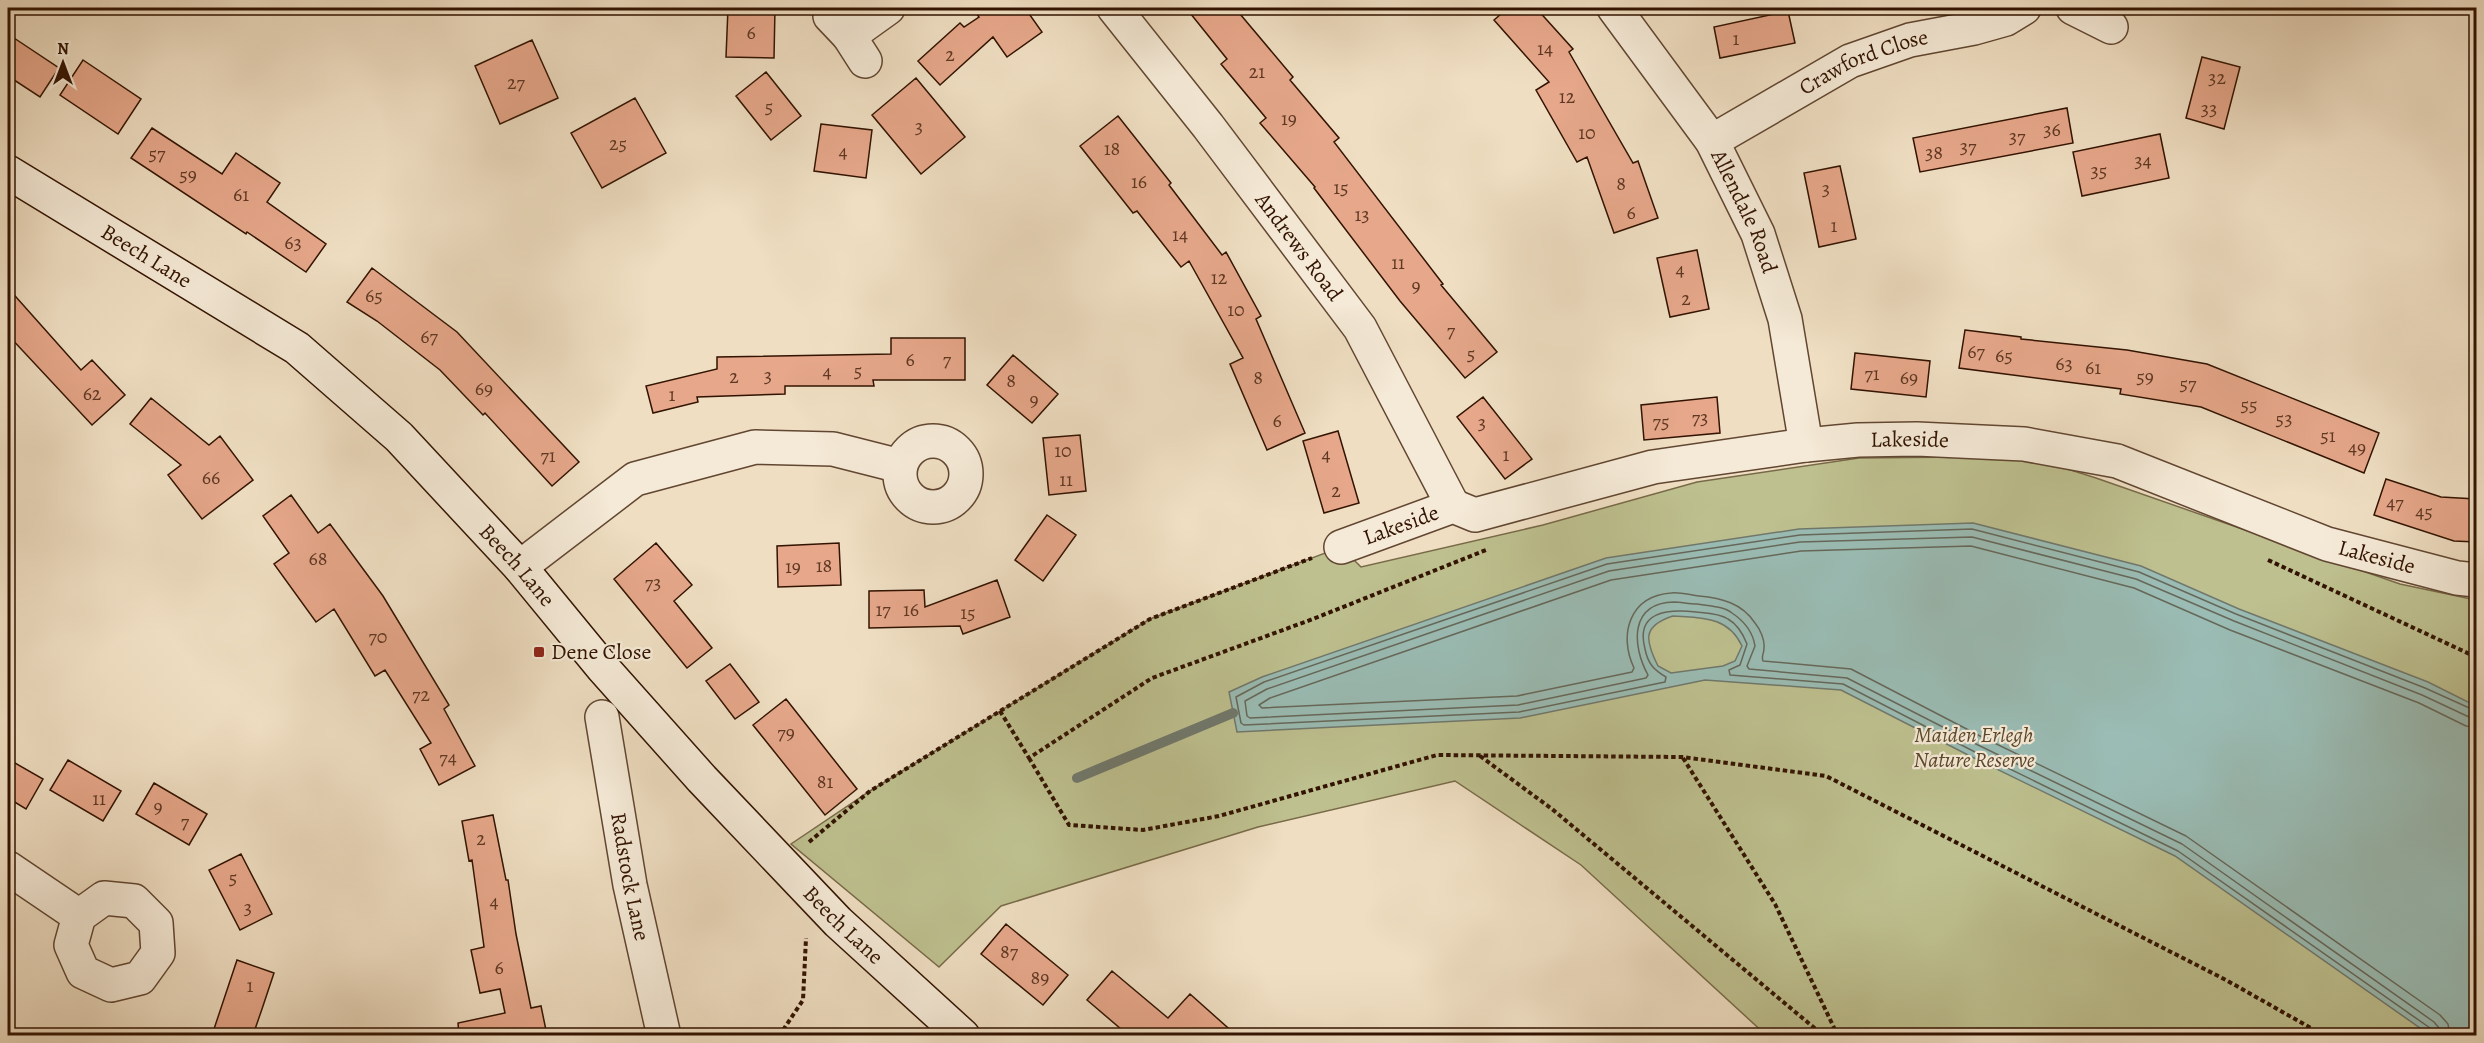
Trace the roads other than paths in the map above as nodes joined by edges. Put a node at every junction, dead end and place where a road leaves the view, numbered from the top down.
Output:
1 (888, 8) edge
2 (1114, 8) edge
3 (1614, 8) edge
4 (2024, 8) edge
5 (2073, 8) edge
6 (2111, 27) dead end
7 (848, 37) dead end
8 (1713, 141) junction
9 (8, 172) edge
10 (1806, 445) junction
11 (900, 466) dead end
12 (1453, 506) junction
13 (1341, 547) road end
14 (520, 567) junction
15 (2476, 580) edge
16 (602, 717) dead end
17 (8, 868) edge
18 (79, 916) dead end
19 (664, 1035) edge
20 (963, 1035) edge

1 - 7 street
2 - 12 street, Andrews Road
3 - 8 street, Allendale Road
4 - 8 street, Crawford Close
5 - 6 street
8 - 10 street, Allendale Road
9 - 14 street, Beech Lane
10 - 12 street, Lakeside
10 - 15 street, Lakeside
11 - 14 street
12 - 13 street, Lakeside
14 - 20 street, Beech Lane
16 - 19 street, Radstock Lane
17 - 18 street

